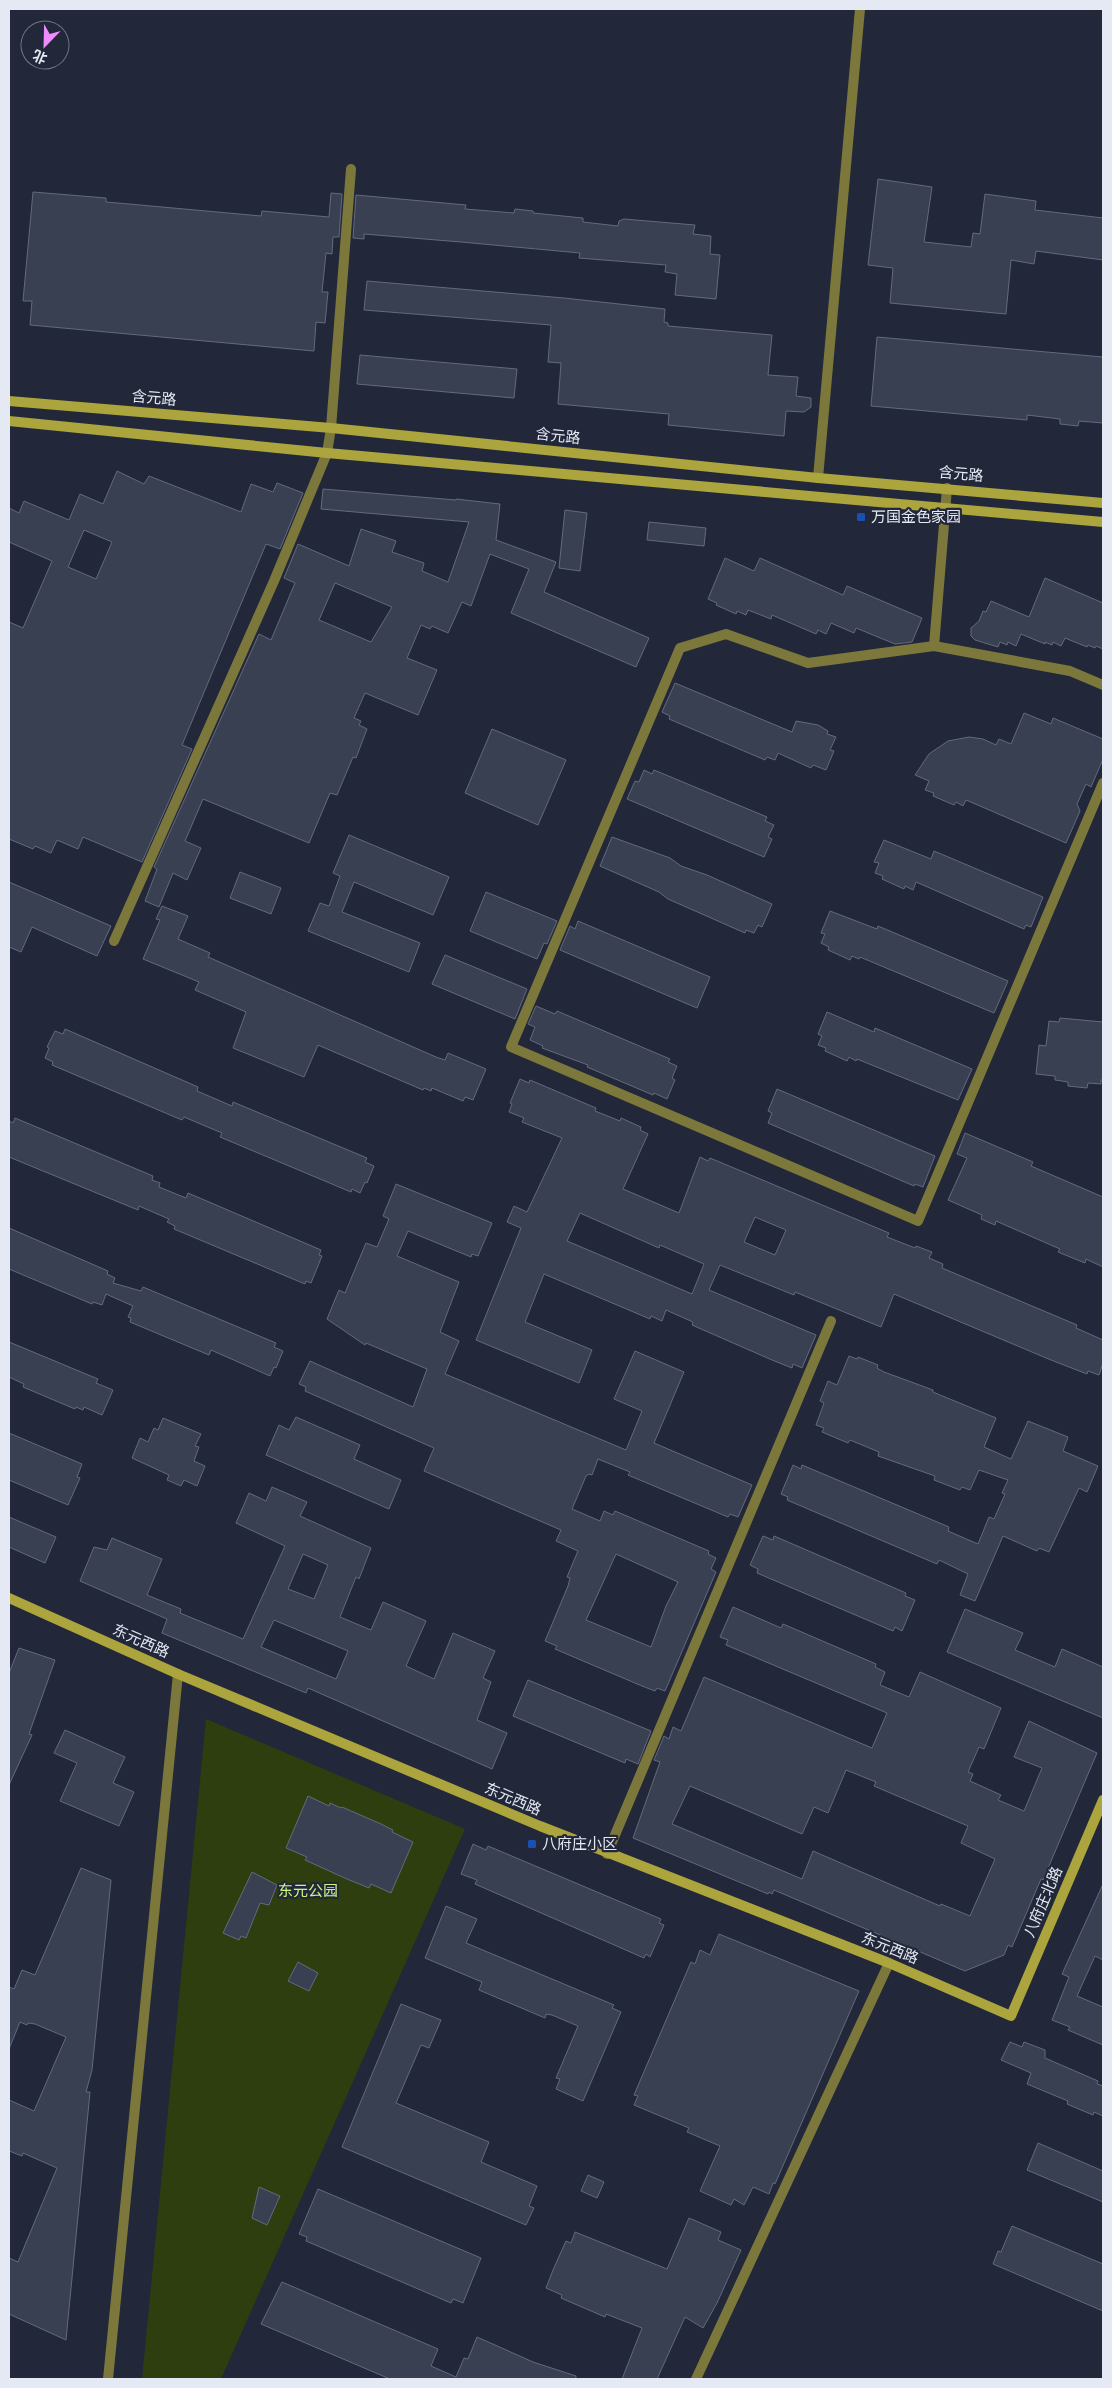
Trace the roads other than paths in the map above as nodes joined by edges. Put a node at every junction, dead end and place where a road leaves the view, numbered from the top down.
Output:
1 (860, 9) edge
2 (351, 169) dead end
3 (9, 401) edge
4 (9, 421) edge
5 (331, 428) junction
6 (327, 453) junction
7 (818, 478) junction
8 (947, 488) junction
9 (1103, 503) edge
10 (945, 508) junction
11 (1103, 522) edge
12 (934, 646) junction
13 (1103, 685) edge
14 (1103, 783) edge
15 (114, 940) dead end
16 (831, 1321) dead end
17 (9, 1598) edge
18 (178, 1674) junction
19 (1103, 1800) edge
20 (607, 1854) junction
21 (889, 1963) junction
22 (1011, 2016) joint
23 (108, 2379) edge
24 (696, 2379) edge

1 - 7 street
2 - 5 street
3 - 5 main road, 含元路
4 - 6 main road
5 - 6 street
5 - 7 main road, 含元路
6 - 10 main road
6 - 15 street
7 - 8 main road, 含元路
8 - 9 main road, 含元路
8 - 10 street
10 - 11 main road
10 - 12 street
12 - 13 street
12 - 14 street
16 - 20 street
17 - 18 main road, 东元西路
18 - 20 main road, 东元西路
18 - 23 street
19 - 22 main road, 八府庄北路
20 - 21 main road, 东元西路
21 - 22 main road, 东元西路
21 - 24 street

